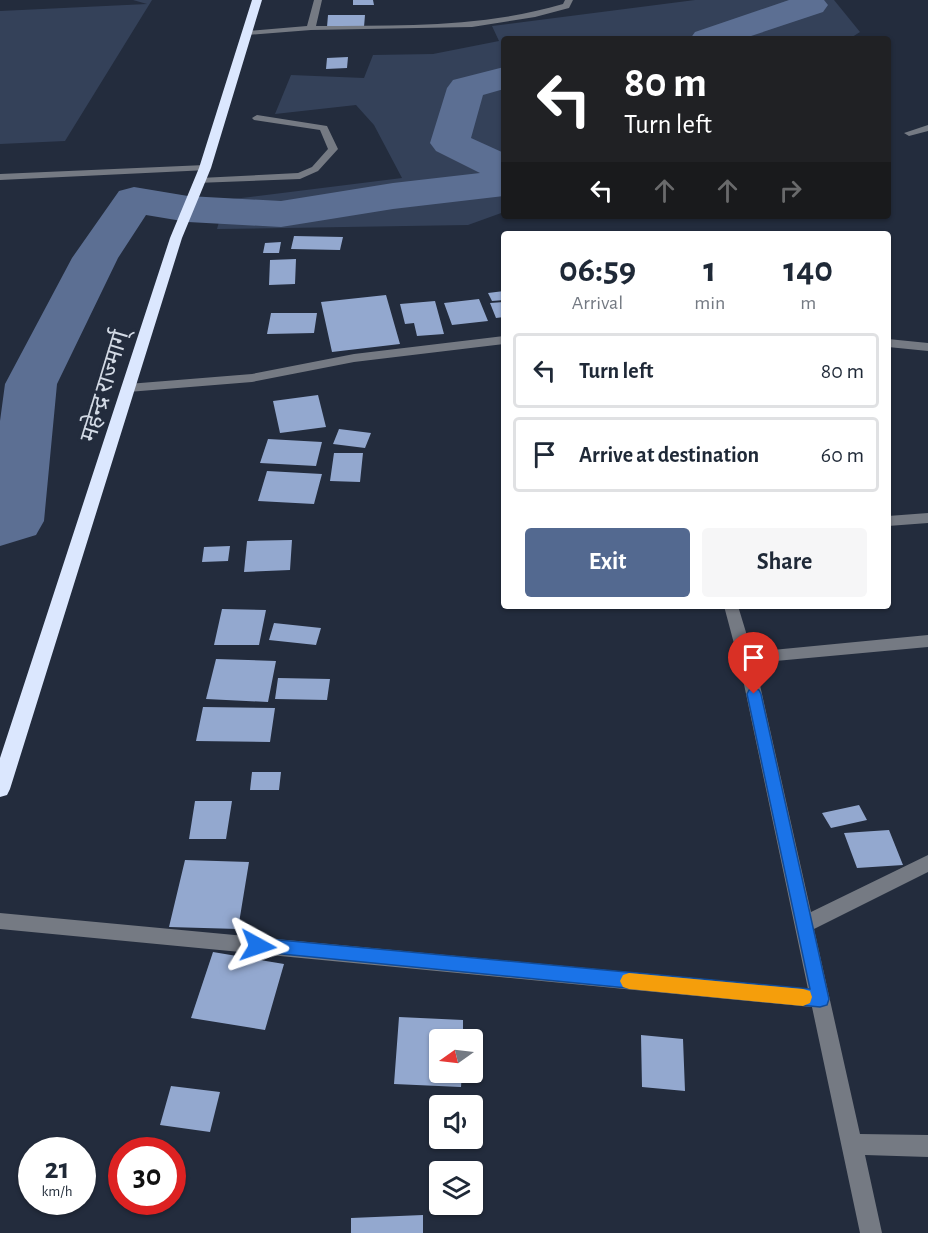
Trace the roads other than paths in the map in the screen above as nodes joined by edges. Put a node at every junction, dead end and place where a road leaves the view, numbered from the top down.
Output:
1 (257, 0) edge
2 (318, 0) edge
3 (569, 0) edge
4 (311, 28) junction
5 (247, 33) junction
6 (257, 118) dead end
7 (928, 128) edge
8 (909, 133) dead end
9 (205, 168) junction
10 (0, 177) edge
11 (198, 185) junction
12 (501, 340) edge
13 (891, 343) edge
14 (928, 347) edge
15 (128, 388) junction
16 (928, 518) edge
17 (891, 521) edge
18 (732, 609) edge
19 (928, 641) edge
20 (745, 657) junction
21 (0, 789) edge
22 (928, 862) edge
23 (0, 921) edge
24 (804, 925) junction
25 (820, 999) junction
26 (852, 1144) junction
27 (928, 1146) edge
28 (871, 1233) edge

1 - 5 highway, महेन्द्र राज्मार्ग्
2 - 4 street
3 - 4 street
4 - 5 street
5 - 9 highway, महेन्द्र राज्मार्ग्
6 - 11 street
7 - 8 street
9 - 10 street
9 - 11 highway, महेन्द्र राज्मार्ग्
11 - 15 highway, महेन्द्र राज्मार्ग्
12 - 15 street
13 - 14 street
15 - 21 highway, महेन्द्र राज्मार्ग्
16 - 17 street
18 - 20 street
19 - 20 street
20 - 24 street
22 - 24 street
23 - 25 street
24 - 25 street
25 - 26 street
26 - 27 street
26 - 28 street

